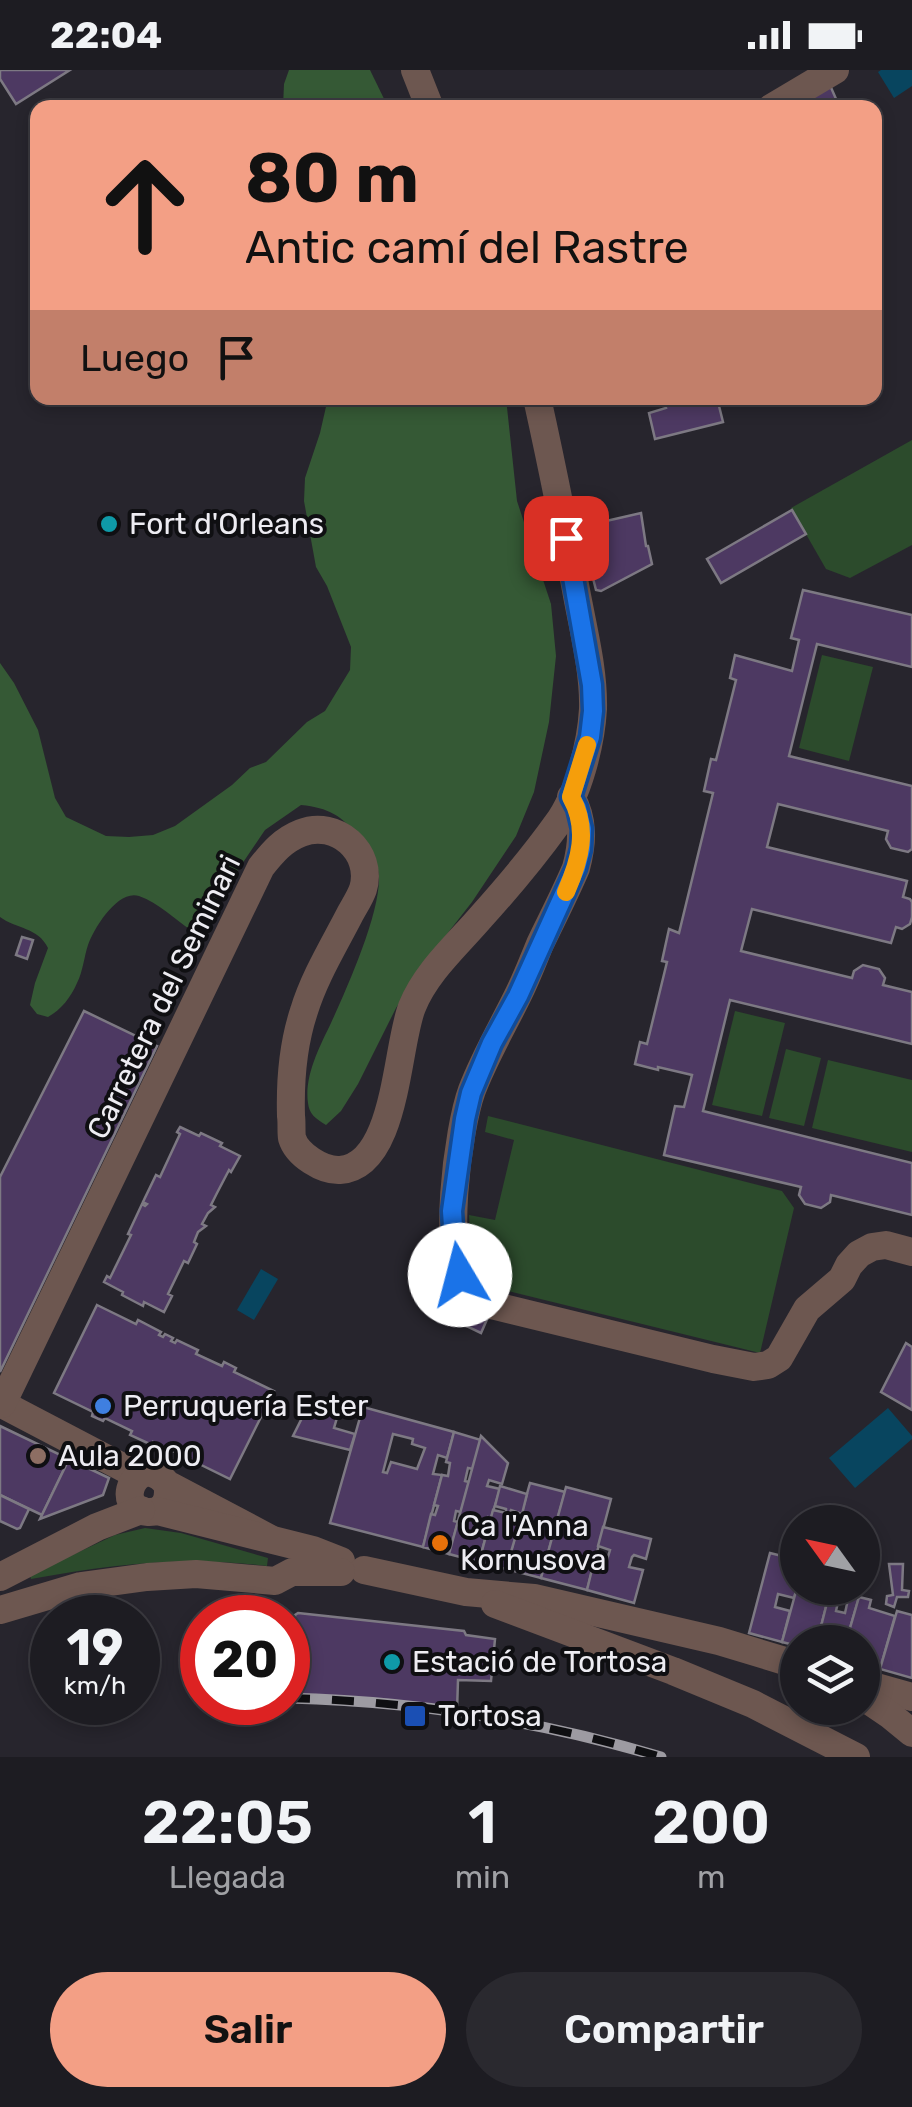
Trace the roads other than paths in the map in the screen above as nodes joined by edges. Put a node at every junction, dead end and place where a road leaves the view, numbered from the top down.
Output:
1 (414, 70) edge
2 (835, 70) edge
3 (427, 100) edge
4 (784, 100) edge
5 (538, 405) edge
6 (571, 797) junction
7 (912, 1252) edge
8 (1, 1404) edge
9 (136, 1478) junction
10 (167, 1484) junction
11 (149, 1511) junction
12 (268, 1538) junction
13 (348, 1568) junction
14 (0, 1577) edge
15 (466, 1592) junction
16 (0, 1610) edge
17 (524, 1615) junction
18 (780, 1659) edge
19 (780, 1675) edge
20 (880, 1705) edge
21 (912, 1734) edge
22 (856, 1757) edge

1 - 3 street
2 - 4 street
5 - 6 street
6 - 7 street
6 - 8 street, Carretera del Seminari
8 - 9 street
9 - 10 street
9 - 11 street
10 - 11 street
10 - 12 street
11 - 12 street
11 - 14 street
12 - 13 street
13 - 15 street
13 - 16 street
15 - 17 street
15 - 18 street
17 - 19 street
17 - 22 street
20 - 21 street

